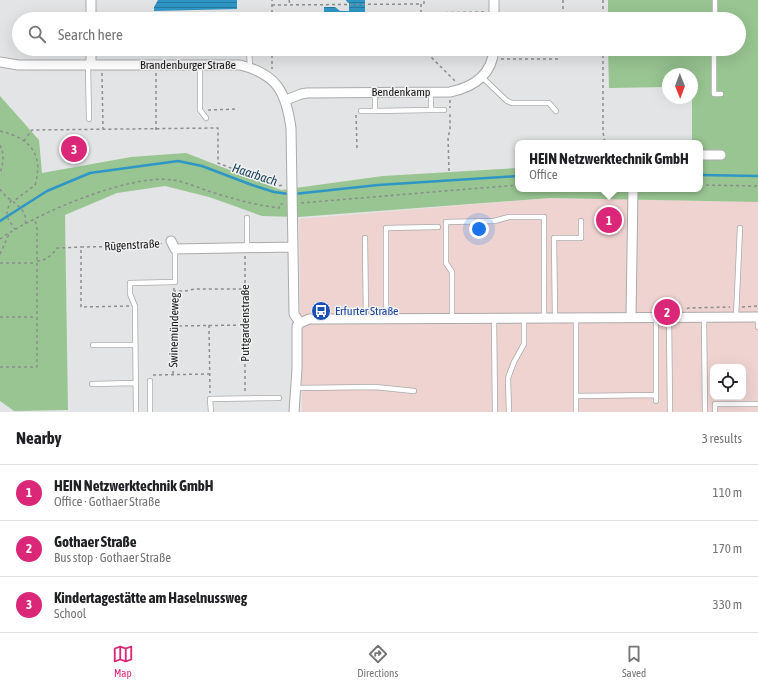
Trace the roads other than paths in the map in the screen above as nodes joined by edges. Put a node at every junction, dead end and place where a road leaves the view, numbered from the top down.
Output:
1 (90, 0) edge
2 (494, 0) edge
3 (715, 0) edge
4 (91, 12) edge
5 (494, 12) edge
6 (715, 12) edge
7 (91, 56) edge
8 (250, 56) edge
9 (493, 56) edge
10 (714, 56) edge
11 (0, 62) edge
12 (90, 65) junction
13 (200, 66) junction
14 (250, 67) junction
15 (482, 77) junction
16 (375, 92) junction
17 (431, 92) junction
18 (721, 94) dead end
19 (286, 100) junction
20 (431, 110) junction
21 (444, 110) dead end
22 (556, 110) dead end
23 (362, 111) dead end
24 (375, 111) junction
25 (206, 118) dead end
26 (89, 119) dead end
27 (703, 155) edge
28 (721, 155) dead end
29 (633, 192) edge
30 (247, 218) dead end
31 (581, 221) dead end
32 (438, 227) dead end
33 (740, 228) dead end
34 (365, 238) dead end
35 (173, 245) joint
36 (292, 247) junction
37 (246, 248) junction
38 (576, 317) junction
39 (631, 317) junction
40 (656, 317) junction
41 (669, 317) junction
42 (704, 317) junction
43 (736, 317) junction
44 (758, 317) edge
45 (386, 318) junction
46 (452, 318) junction
47 (494, 318) junction
48 (524, 318) junction
49 (544, 318) junction
50 (555, 318) junction
51 (366, 319) junction
52 (300, 323) junction
53 (758, 328) edge
54 (93, 345) dead end
55 (135, 345) junction
56 (150, 381) dead end
57 (135, 383) junction
58 (92, 384) dead end
59 (295, 388) junction
60 (414, 391) dead end
61 (656, 394) junction
62 (576, 396) junction
63 (279, 398) dead end
64 (656, 401) dead end
65 (758, 404) edge
66 (136, 412) edge
67 (150, 412) edge
68 (211, 412) edge
69 (294, 412) edge
70 (495, 412) edge
71 (508, 412) edge
72 (576, 412) edge
73 (670, 412) edge
74 (705, 412) edge
75 (715, 412) edge

1 - 4 street
2 - 5 street
3 - 6 lane
7 - 12 street
8 - 14 lane
9 - 15 street, Bendenkamp
10 - 18 lane
11 - 12 street, Brandenburger Straße
12 - 13 street, Brandenburger Straße
12 - 26 lane
13 - 14 street, Brandenburger Straße
13 - 25 lane
14 - 19 street, Brandenburger Straße
15 - 17 street, Bendenkamp
15 - 22 lane
16 - 17 street, Bendenkamp
16 - 19 street, Bendenkamp
16 - 24 lane
17 - 20 lane
19 - 36 street, Brandenburger Straße
20 - 21 lane
20 - 24 lane
23 - 24 lane
27 - 28 street
29 - 39 street
30 - 37 lane
31 - 50 lane
32 - 45 lane
33 - 43 lane
34 - 51 lane
35 - 37 street, Rügenstraße
35 - 55 lane, Swinemündeweg
36 - 37 street, Rügenstraße
36 - 52 street, Brandenburger Straße
38 - 39 street
38 - 50 street
38 - 62 lane
39 - 40 street
40 - 41 street
40 - 61 lane
41 - 42 street
41 - 73 lane
42 - 43 street
42 - 74 lane
43 - 44 street
44 - 53 lane
45 - 46 street
45 - 51 street
46 - 47 street
46 - 49 lane
47 - 48 street
47 - 70 lane
48 - 49 street
48 - 71 lane
49 - 50 street
51 - 52 street
52 - 59 street
54 - 55 lane
55 - 57 lane
56 - 67 lane
57 - 58 lane
57 - 66 lane
59 - 60 lane
59 - 69 street
61 - 62 lane
61 - 64 lane
62 - 72 lane
63 - 68 lane
65 - 75 lane

